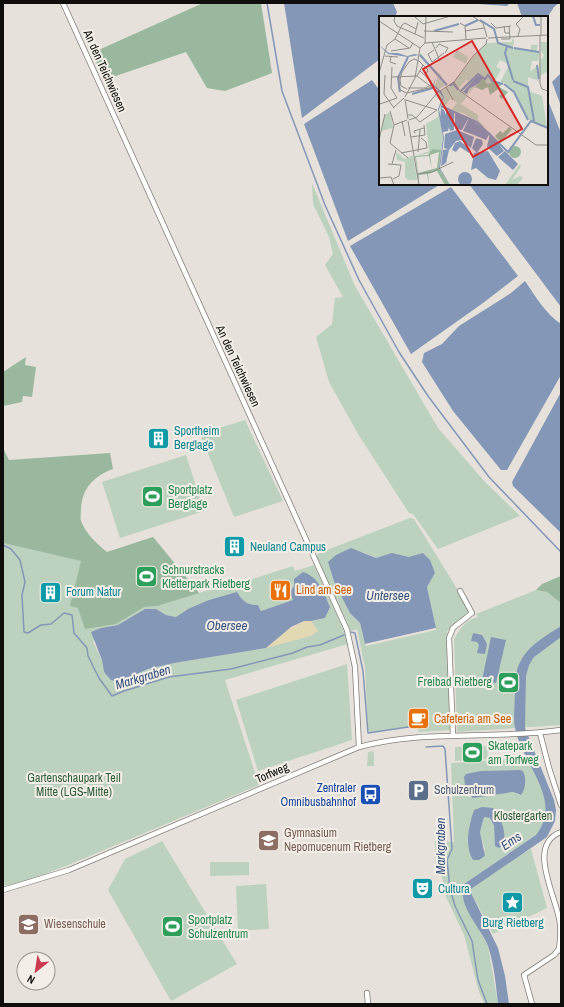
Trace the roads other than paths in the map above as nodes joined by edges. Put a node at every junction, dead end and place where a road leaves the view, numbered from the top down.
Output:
1 (63, 3) edge
2 (460, 591) dead end
3 (561, 730) edge
4 (540, 735) junction
5 (453, 736) junction
6 (359, 747) junction
7 (560, 799) edge
8 (561, 805) edge
9 (561, 832) edge
10 (3, 890) edge
11 (560, 950) edge
12 (367, 993) dead end
13 (368, 1004) edge
14 (532, 1004) edge

1 - 6 street, An den Teichwiesen
2 - 5 street
3 - 4 street, Torfweg
4 - 5 street, Torfweg
4 - 7 street
5 - 6 street, Torfweg
6 - 10 street, Torfweg
7 - 8 street
9 - 11 street
11 - 14 street
12 - 13 street

